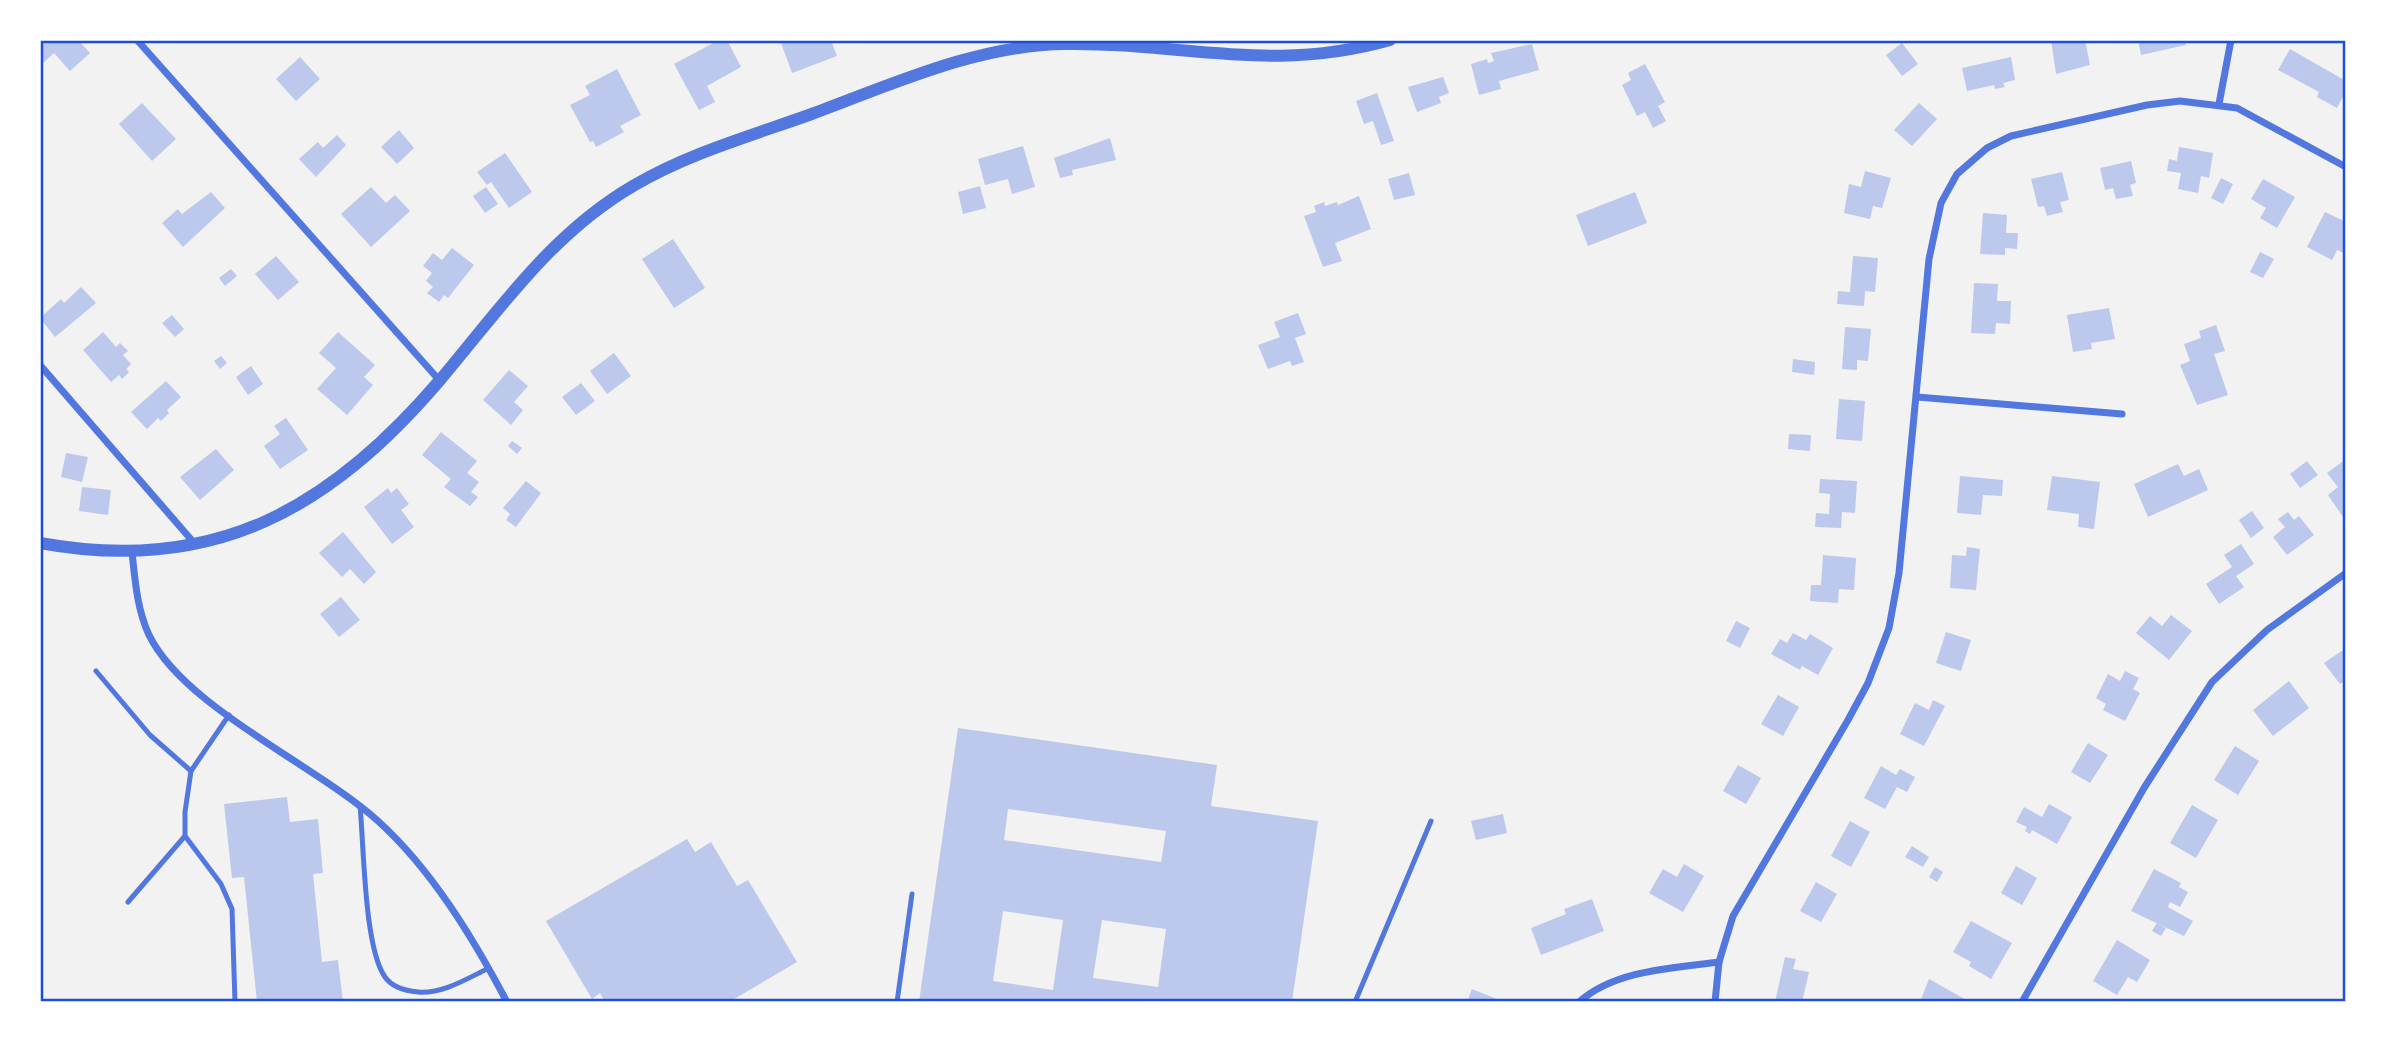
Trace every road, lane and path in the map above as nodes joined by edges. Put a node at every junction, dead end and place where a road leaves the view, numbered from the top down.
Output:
1 (137, 40) edge
2 (1390, 40) edge
3 (2231, 40) edge
4 (1096, 42) edge
5 (2219, 104) junction
6 (2346, 167) edge
7 (40, 365) edge
8 (440, 380) junction
9 (1917, 397) junction
10 (2122, 414) dead end
11 (40, 543) edge
12 (196, 544) junction
13 (132, 552) junction
14 (2346, 573) edge
15 (96, 671) dead end
16 (229, 715) junction
17 (191, 771) junction
18 (360, 806) junction
19 (1431, 821) dead end
20 (185, 836) junction
21 (912, 894) dead end
22 (128, 902) dead end
23 (1719, 962) junction
24 (489, 968) junction
25 (235, 1002) edge
26 (507, 1002) edge
27 (897, 1002) edge
28 (1354, 1002) edge
29 (1578, 1002) edge
30 (1715, 1002) edge
31 (2022, 1002) edge

1 - 8 street
2 - 4 street
3 - 5 street
4 - 8 street
5 - 6 street
5 - 9 street
7 - 12 street
8 - 12 street
9 - 10 street
9 - 23 street
11 - 13 street
12 - 13 street
13 - 16 street
14 - 31 street
15 - 17 lane
16 - 17 lane
16 - 18 street
17 - 20 lane
18 - 24 street
18 - 24 lane
19 - 28 lane
20 - 22 lane
20 - 25 lane
21 - 27 lane
23 - 29 street
23 - 30 street
24 - 26 street

